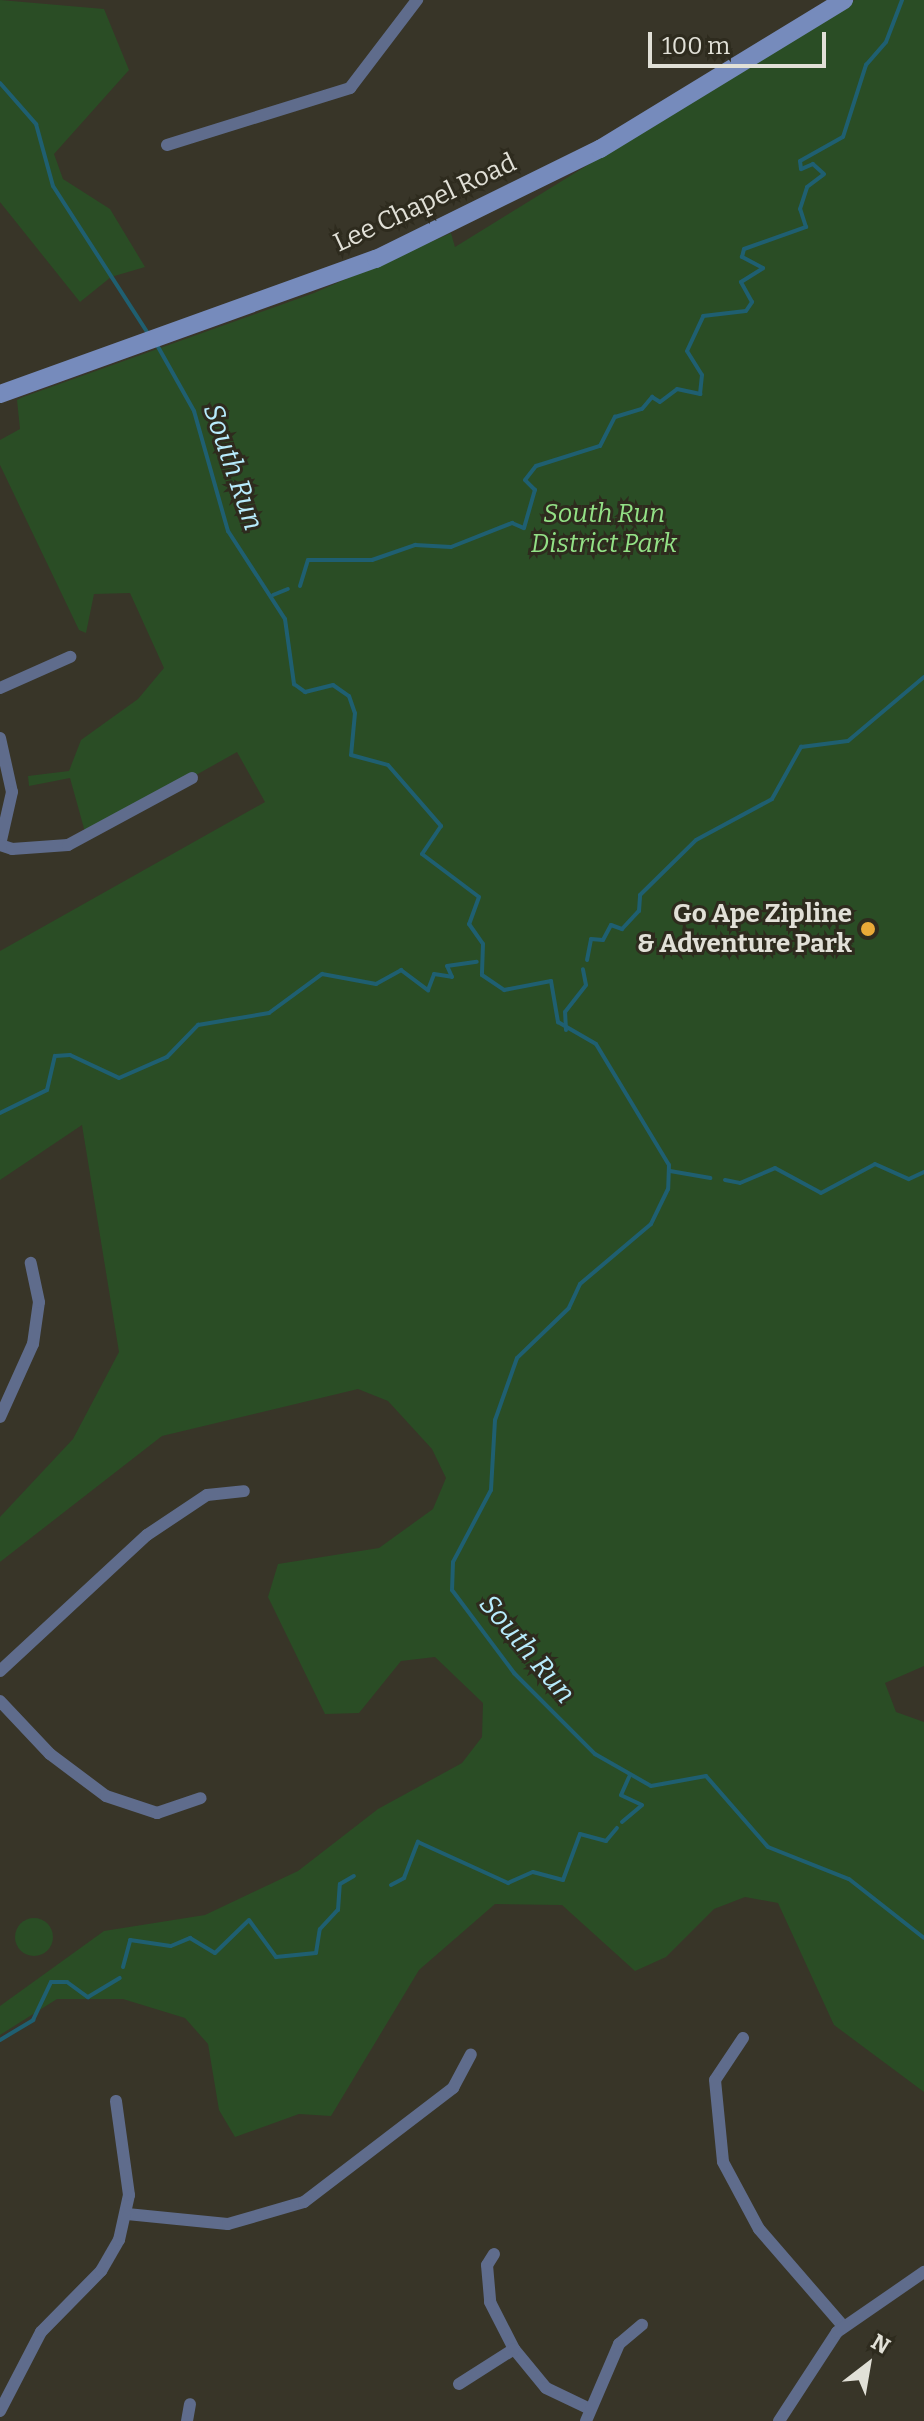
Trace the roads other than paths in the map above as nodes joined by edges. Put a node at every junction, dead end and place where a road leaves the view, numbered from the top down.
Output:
1 (417, 0) edge
2 (844, 0) edge
3 (167, 145) dead end
4 (0, 394) edge
5 (70, 657) dead end
6 (0, 688) edge
7 (0, 738) edge
8 (192, 778) dead end
9 (0, 845) edge
10 (31, 1263) dead end
11 (0, 1417) edge
12 (244, 1491) dead end
13 (0, 1671) edge
14 (0, 1701) edge
15 (201, 1798) dead end
16 (743, 2038) dead end
17 (471, 2054) dead end
18 (116, 2101) dead end
19 (127, 2214) junction
20 (494, 2254) dead end
21 (924, 2272) edge
22 (642, 2325) dead end
23 (843, 2326) junction
24 (514, 2349) junction
25 (459, 2384) dead end
26 (190, 2404) dead end
27 (1, 2406) edge
28 (588, 2415) edge
29 (187, 2421) edge
30 (779, 2421) edge

1 - 3 street
2 - 4 main road, Lee Chapel Road
5 - 6 street
7 - 9 street
8 - 9 street
10 - 11 street
12 - 13 street
14 - 15 street
16 - 23 street
17 - 19 street
18 - 19 street
19 - 27 street
20 - 24 street
21 - 23 street
22 - 28 street
23 - 30 street
24 - 25 street
24 - 28 street
26 - 29 street

